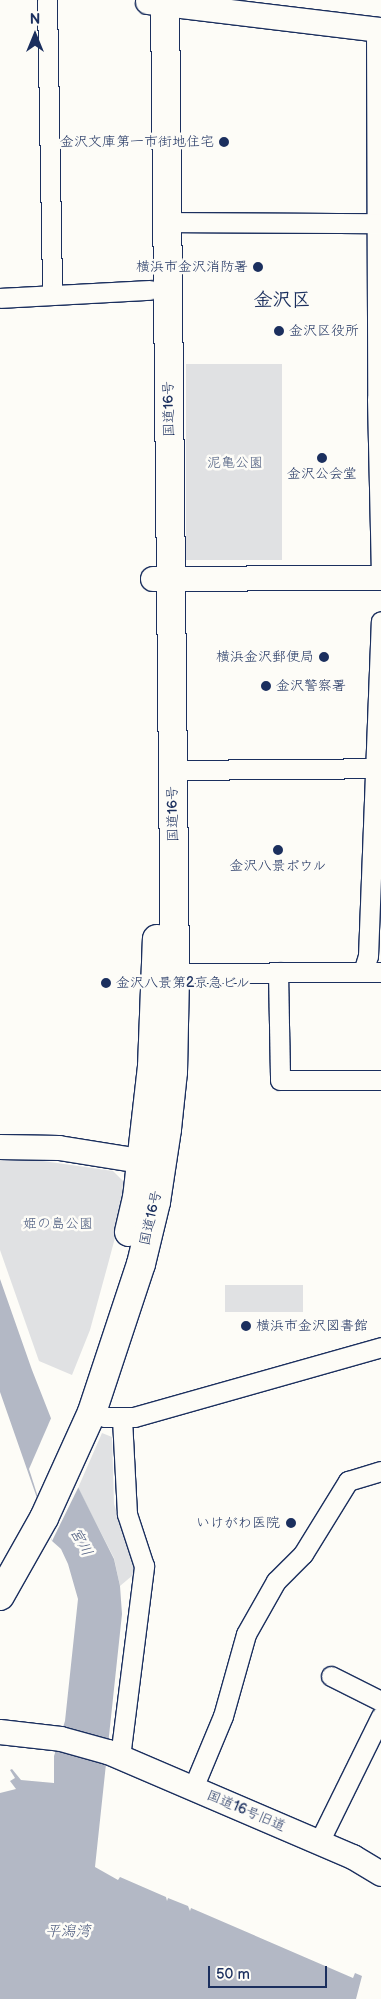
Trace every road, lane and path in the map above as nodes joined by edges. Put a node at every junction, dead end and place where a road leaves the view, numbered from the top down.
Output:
1 (47, 0) edge
2 (153, 1) edge
3 (269, 8) edge
4 (378, 30) edge
5 (167, 222) junction
6 (378, 223) edge
7 (150, 290) junction
8 (52, 295) junction
9 (0, 298) edge
10 (379, 399) edge
11 (380, 485) edge
12 (381, 569) edge
13 (381, 578) edge
14 (162, 579) junction
15 (381, 620) edge
16 (377, 768) edge
17 (172, 770) junction
18 (278, 972) junction
19 (372, 972) edge
20 (175, 973) junction
21 (381, 1080) edge
22 (0, 1146) edge
23 (152, 1162) junction
24 (381, 1347) edge
25 (92, 1412) junction
26 (122, 1418) junction
27 (67, 1450) junction
28 (381, 1471) edge
29 (41, 1505) junction
30 (0, 1562) edge
31 (0, 1596) edge
32 (331, 1676) dead end
33 (380, 1702) edge
34 (0, 1732) edge
35 (114, 1755) junction
36 (193, 1788) junction
37 (319, 1842) junction
38 (381, 1874) edge

1 - 8 street
2 - 3 street
2 - 5 highway, 国道16号
2 - 7 highway, 国道16号
3 - 4 street
4 - 6 street
5 - 6 street
5 - 14 highway, 国道16号
6 - 10 street
7 - 8 street
7 - 14 highway, 国道16号
8 - 9 street
10 - 11 street
11 - 12 street
13 - 14 street
14 - 17 highway, 国道16号
14 - 23 highway, 国道16号
15 - 16 street
16 - 17 street
16 - 19 street
17 - 20 highway, 国道16号
18 - 19 street
18 - 20 street
18 - 21 street
20 - 23 highway, 国道16号
22 - 23 street
23 - 25 highway, 国道16号
23 - 27 highway, 国道16号
24 - 26 street
25 - 26 street
25 - 27 highway, 国道16号
26 - 35 street
27 - 29 highway, 国道16号
28 - 36 street
29 - 30 highway, 国道16号
29 - 31 highway, 国道16号
32 - 33 street
33 - 37 street
34 - 35 street, 国道16号旧道
35 - 36 street, 国道16号旧道
36 - 37 street, 国道16号旧道
37 - 38 street, 国道16号旧道

